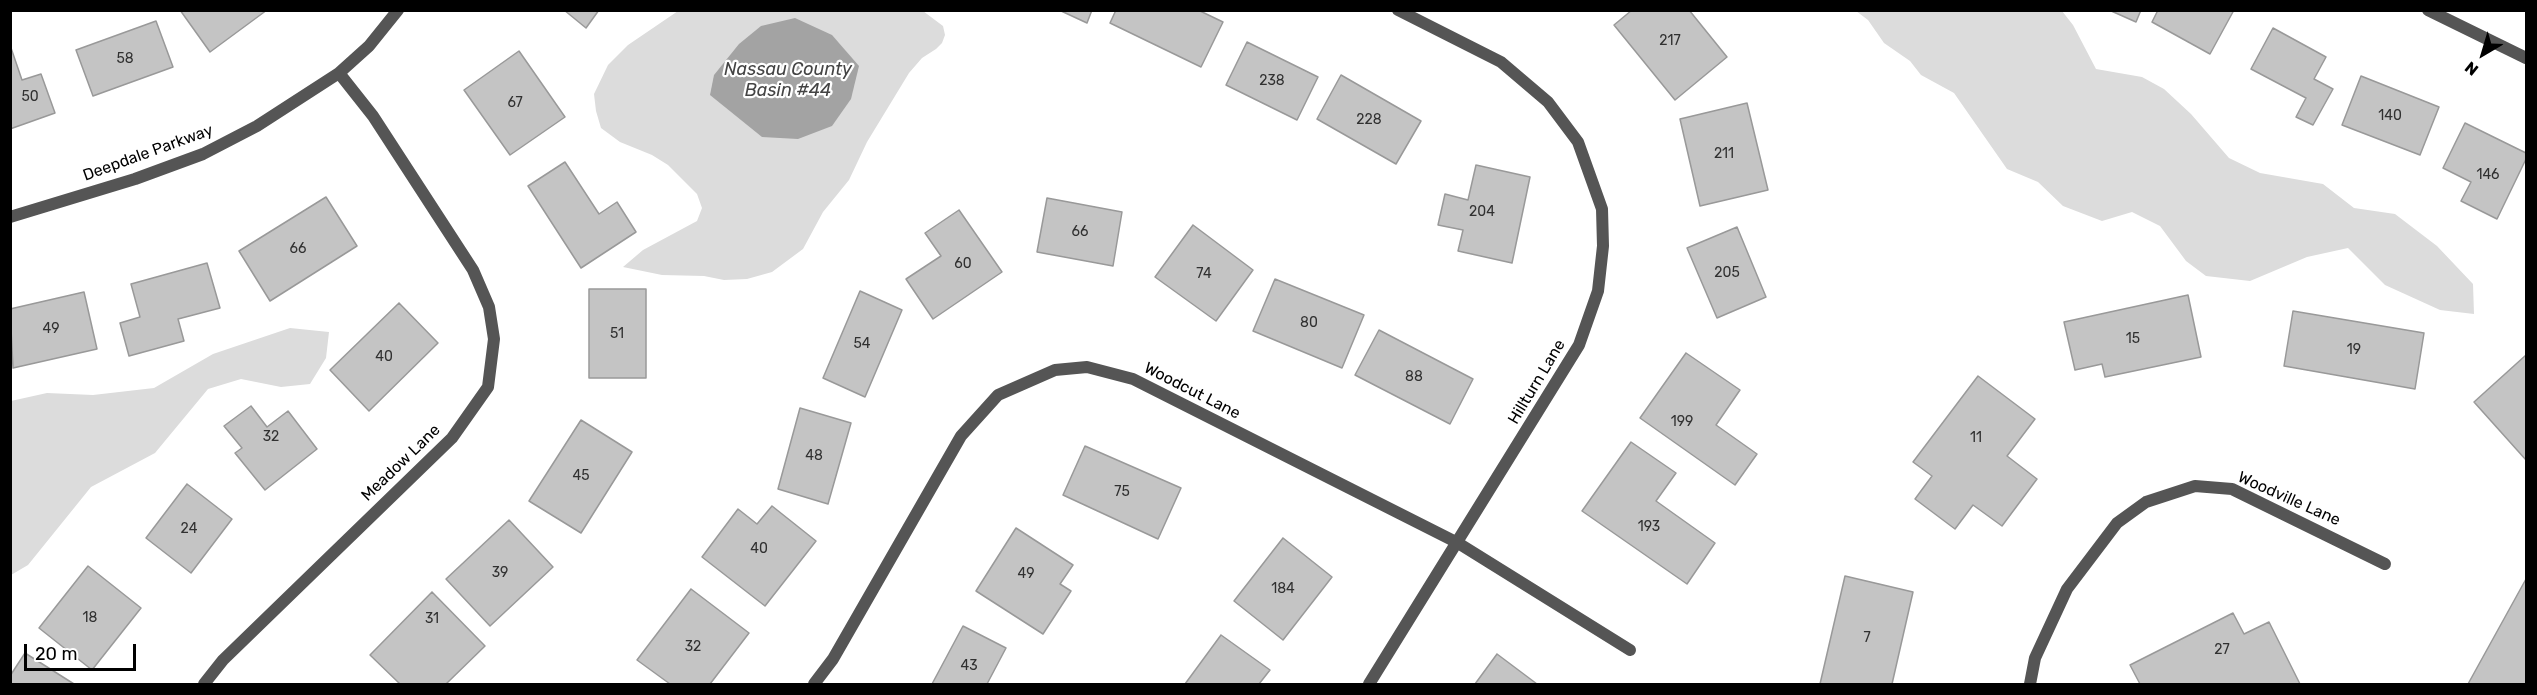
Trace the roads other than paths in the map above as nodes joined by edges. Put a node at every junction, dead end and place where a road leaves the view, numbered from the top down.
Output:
1 (398, 10) edge
2 (1398, 10) edge
3 (2428, 10) edge
4 (2526, 58) edge
5 (339, 73) junction
6 (10, 216) edge
7 (1458, 543) junction
8 (2385, 564) dead end
9 (1629, 650) dead end
10 (204, 684) edge
11 (814, 684) edge
12 (1369, 684) edge
13 (2030, 684) edge

1 - 5 street, Deepdale Parkway
2 - 7 street, Hillturn Lane
3 - 4 street
5 - 6 street, Deepdale Parkway
5 - 10 street, Meadow Lane
7 - 9 street, Woodcut Lane
7 - 11 street, Woodcut Lane
7 - 12 street, Hillturn Lane
8 - 13 street, Woodville Lane

